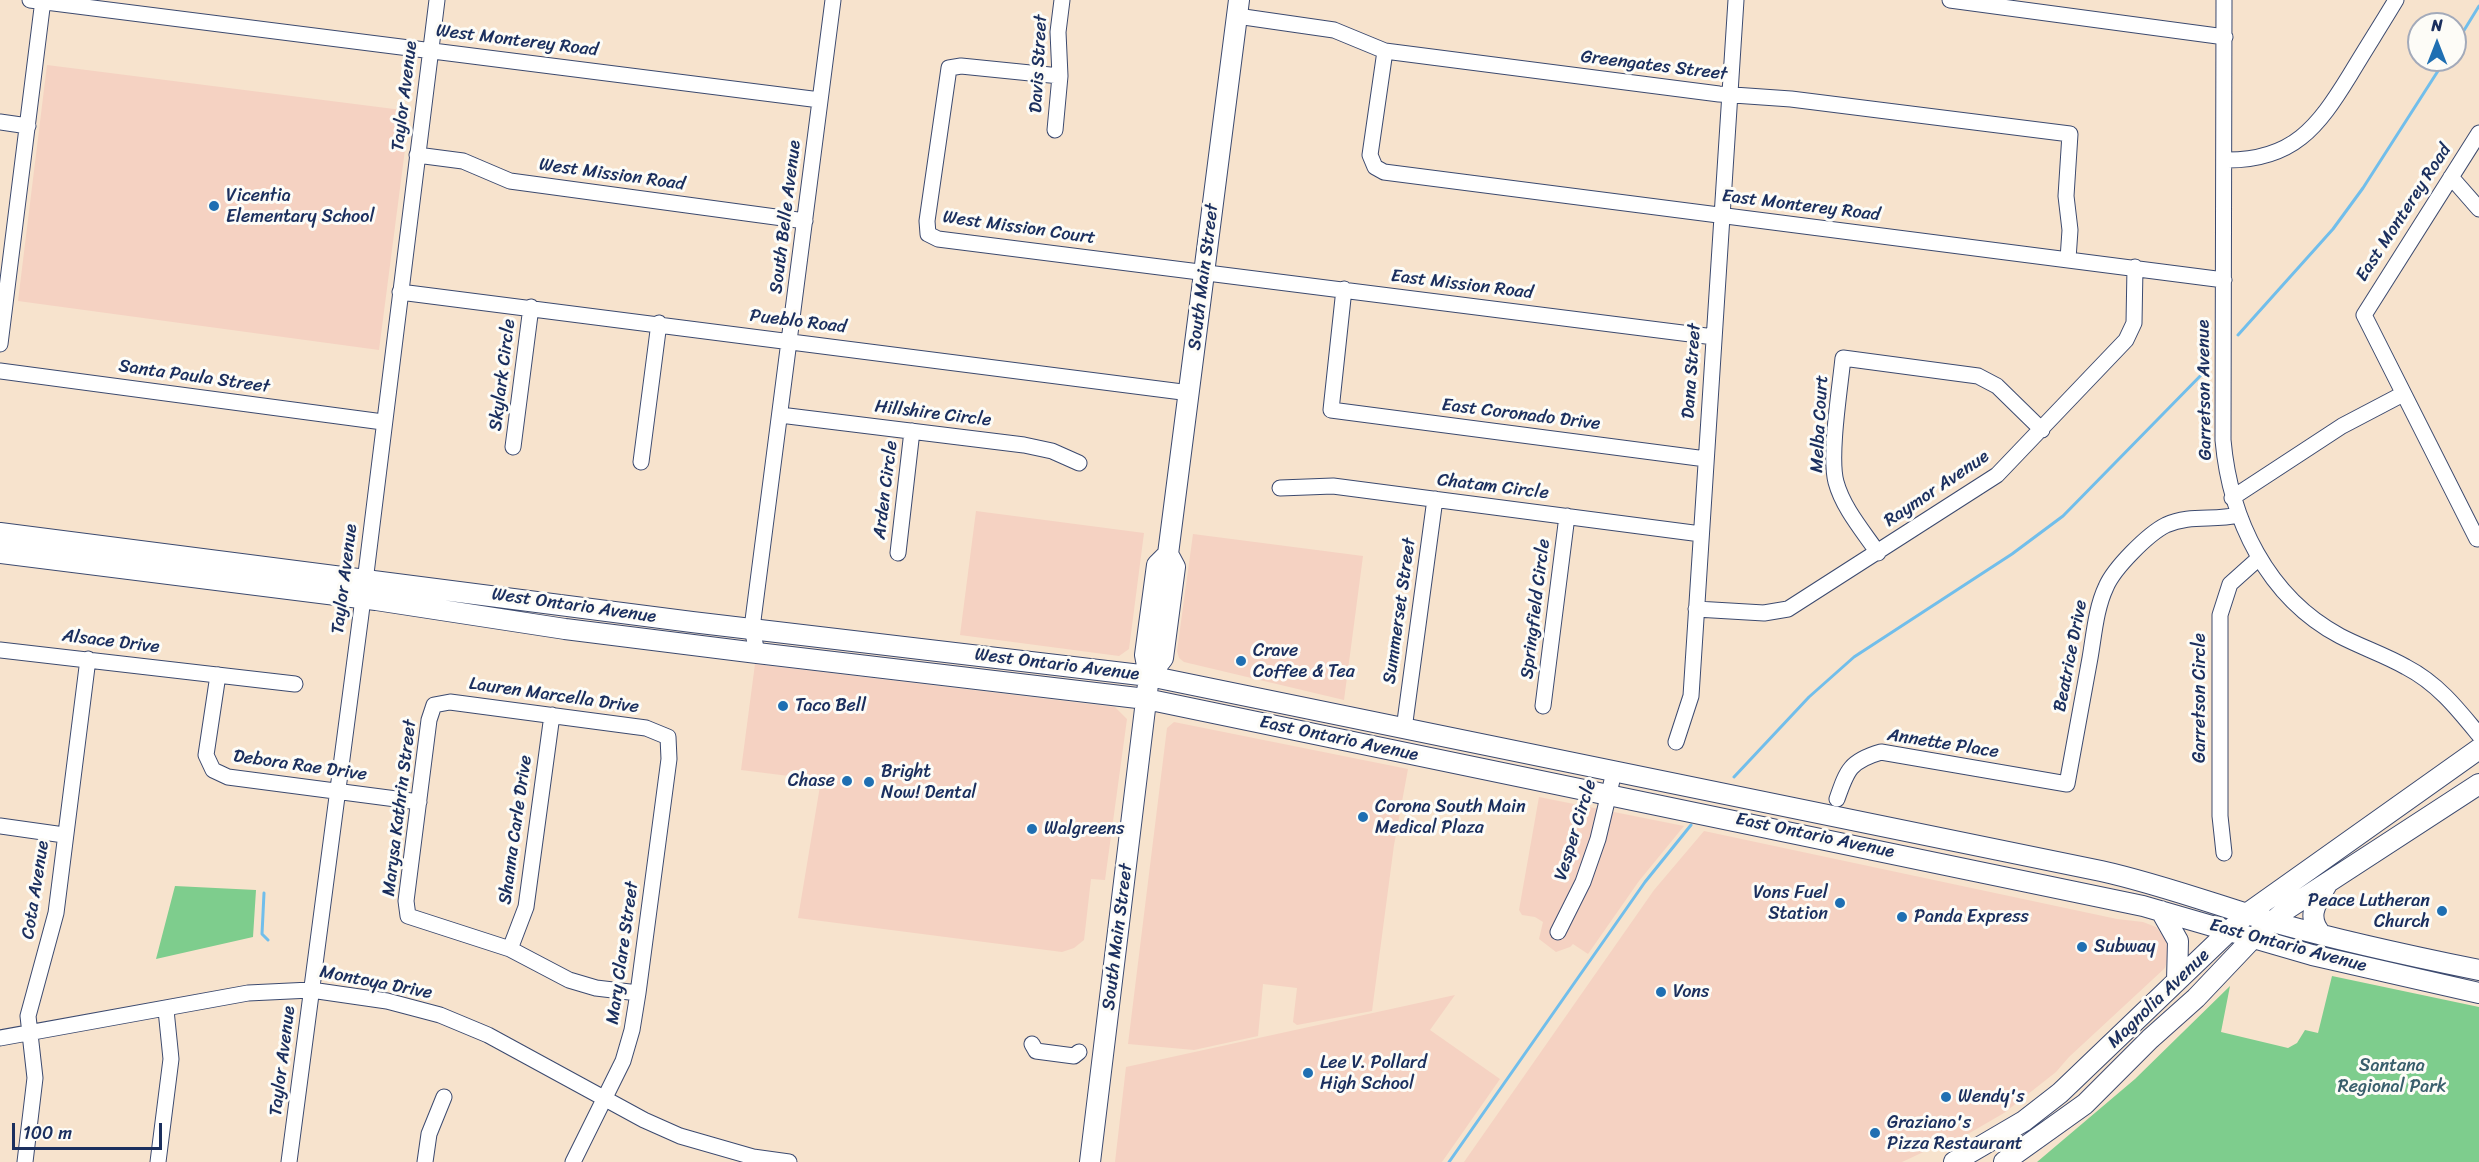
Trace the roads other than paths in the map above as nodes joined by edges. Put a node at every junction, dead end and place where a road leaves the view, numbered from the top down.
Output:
1 (437, 0) edge
2 (833, 0) edge
3 (1062, 0) edge
4 (1736, 0) edge
5 (1950, 0) edge
6 (2224, 0) edge
7 (2396, 0) edge
8 (39, 1) edge
9 (1238, 8) edge
10 (2225, 37) junction
11 (430, 50) junction
12 (1384, 51) junction
13 (1060, 76) junction
14 (1730, 95) junction
15 (820, 100) junction
16 (0, 122) edge
17 (27, 126) junction
18 (1055, 130) dead end
19 (2479, 133) edge
20 (417, 155) junction
21 (2225, 160) junction
22 (2451, 177) junction
23 (2479, 209) edge
24 (1722, 216) junction
25 (805, 221) junction
26 (2068, 259) junction
27 (2135, 267) junction
28 (1205, 271) junction
29 (2224, 280) junction
30 (1344, 289) junction
31 (400, 292) junction
32 (531, 307) junction
33 (659, 323) junction
34 (1714, 337) junction
35 (789, 340) junction
36 (0, 344) edge
37 (0, 371) edge
38 (1190, 393) junction
39 (2403, 394) junction
40 (780, 415) junction
41 (383, 422) junction
42 (2042, 430) junction
43 (912, 431) junction
44 (513, 447) dead end
45 (1706, 459) junction
46 (641, 462) dead end
47 (1079, 463) dead end
48 (1280, 488) dead end
49 (2232, 498) junction
50 (1435, 499) junction
51 (2238, 515) junction
52 (1567, 516) junction
53 (0, 533) edge
54 (1701, 534) junction
55 (2477, 539) dead end
56 (0, 553) edge
57 (898, 553) dead end
58 (1878, 553) junction
59 (2259, 558) junction
60 (364, 589) junction
61 (1696, 609) junction
62 (752, 628) junction
63 (0, 650) edge
64 (757, 653) junction
65 (88, 658) junction
66 (218, 675) junction
67 (1149, 676) junction
68 (295, 684) dead end
69 (1146, 699) junction
70 (434, 705) joint
71 (1543, 706) dead end
72 (552, 715) junction
73 (1276, 725) junction
74 (1404, 729) junction
75 (2479, 735) edge
76 (668, 737) joint
77 (1676, 742) dead end
78 (2479, 748) edge
79 (1614, 772) junction
80 (2479, 783) edge
81 (2067, 784) joint
82 (337, 792) junction
83 (1609, 794) junction
84 (1837, 798) dead end
85 (419, 801) junction
86 (0, 826) edge
87 (64, 835) junction
88 (2224, 853) dead end
89 (2328, 883) junction
90 (2161, 911) junction
91 (2248, 913) junction
92 (2272, 921) junction
93 (2230, 930) junction
94 (1558, 932) dead end
95 (2321, 934) junction
96 (2252, 939) junction
97 (510, 949) junction
98 (2479, 970) edge
99 (2177, 981) junction
100 (311, 990) junction
101 (638, 993) junction
102 (2479, 993) edge
103 (166, 1010) junction
104 (29, 1034) junction
105 (0, 1038) edge
106 (1032, 1044) dead end
107 (1079, 1052) dead end
108 (444, 1097) dead end
109 (605, 1099) junction
110 (753, 1160) edge
111 (25, 1162) edge
112 (158, 1162) edge
113 (290, 1162) edge
114 (425, 1162) edge
115 (573, 1162) edge
116 (789, 1162) edge
117 (1090, 1162) edge
118 (1954, 1162) edge
119 (2004, 1162) edge

1 - 11 street, Taylor Avenue
2 - 15 street, South Belle Avenue
3 - 13 street, Davis Street
4 - 14 street, Dana Street
5 - 10 street
6 - 10 street, Garretson Avenue
7 - 21 street
8 - 11 street, West Monterey Road
8 - 17 street
9 - 12 street, Greengates Street
9 - 28 main road, South Main Street
10 - 21 street, Garretson Avenue
11 - 15 street, West Monterey Road
11 - 20 street, Taylor Avenue
12 - 14 street, Greengates Street
12 - 24 street, East Monterey Road
13 - 18 street, Davis Street
13 - 28 street, West Mission Court
14 - 24 street, Dana Street
14 - 26 street, Greengates Street
15 - 25 street, South Belle Avenue
16 - 17 street
17 - 36 street
19 - 22 street, East Monterey Road
20 - 25 street, West Mission Road
20 - 31 street, Taylor Avenue
21 - 29 street, Garretson Avenue
22 - 23 street
22 - 39 street, East Monterey Road
24 - 26 street, East Monterey Road
24 - 34 street, Dana Street
25 - 35 street, South Belle Avenue
26 - 27 street, East Monterey Road
27 - 29 street, East Monterey Road
27 - 42 street, Raymor Avenue
28 - 30 street, East Mission Road
28 - 38 main road, South Main Street
29 - 49 street, Garretson Avenue
30 - 34 street, East Mission Road
30 - 45 street, East Coronado Drive
31 - 32 street, Pueblo Road
31 - 41 street, Taylor Avenue
32 - 33 street, Pueblo Road
32 - 44 street, Skylark Circle
33 - 35 street, Pueblo Road
33 - 46 street
34 - 45 street, Dana Street
35 - 38 street, Pueblo Road
35 - 40 street, South Belle Avenue
37 - 41 street, Santa Paula Street
38 - 67 main road, South Main Street
39 - 49 street
39 - 55 street
40 - 43 street, Hillshire Circle
40 - 62 street, South Belle Avenue
41 - 60 street, Taylor Avenue
42 - 58 street, Raymor Avenue
42 - 58 street, Melba Court
43 - 47 street, Hillshire Circle
43 - 57 street, Arden Circle
45 - 54 street, Dana Street
48 - 50 street, Chatam Circle
49 - 51 street, Garretson Avenue
50 - 52 street, Chatam Circle
50 - 74 street, Summerset Street
51 - 59 street, Garretson Avenue
51 - 81 street, Beatrice Drive
52 - 54 street, Chatam Circle
52 - 71 street, Springfield Circle
53 - 60 main road, West Ontario Avenue
54 - 61 street, Dana Street
56 - 60 main road, West Ontario Avenue
58 - 61 street, Raymor Avenue
59 - 75 street, Garretson Avenue
59 - 88 street, Garretson Circle
60 - 62 main road, West Ontario Avenue
60 - 64 main road, West Ontario Avenue
60 - 82 street, Taylor Avenue
61 - 77 street, Dana Street
62 - 64 street, South Belle Avenue
62 - 67 main road, West Ontario Avenue
63 - 65 street, Alsace Drive
64 - 69 main road, West Ontario Avenue
65 - 66 street, Alsace Drive
65 - 87 street, Cota Avenue
66 - 68 street, Alsace Drive
66 - 82 street, Debora Rae Drive
67 - 69 main road, South Main Street
67 - 74 main road, East Ontario Avenue
69 - 73 main road, East Ontario Avenue
69 - 117 main road, South Main Street
70 - 72 street, Lauren Marcella Drive
70 - 85 street, Marysa Kathrin Street
72 - 76 street, Lauren Marcella Drive
72 - 97 street, Shanna Carle Drive
73 - 74 main road
73 - 83 main road, East Ontario Avenue
74 - 79 main road, East Ontario Avenue
76 - 101 street, Mary Clare Street
78 - 91 main road, Magnolia Avenue
79 - 83 street, Vesper Circle
79 - 91 main road, East Ontario Avenue
80 - 89 main road, Magnolia Avenue
81 - 84 street, Annette Place
82 - 85 street, Debora Rae Drive
82 - 100 street, Taylor Avenue
83 - 90 main road, East Ontario Avenue
83 - 94 street, Vesper Circle
85 - 97 street, Marysa Kathrin Street
86 - 87 street
87 - 104 street, Cota Avenue
89 - 92 main road, Magnolia Avenue
89 - 95 main road
90 - 93 main road, East Ontario Avenue
90 - 99 main road
91 - 92 main road, East Ontario Avenue
91 - 93 main road, Magnolia Avenue
92 - 95 main road, East Ontario Avenue
92 - 96 main road, Magnolia Avenue
93 - 96 main road, East Ontario Avenue
93 - 99 main road, Magnolia Avenue
95 - 98 main road, East Ontario Avenue
96 - 102 main road, East Ontario Avenue
96 - 119 main road, Magnolia Avenue
97 - 101 street
99 - 118 main road, Magnolia Avenue
100 - 103 street, Montoya Drive
100 - 109 street, Montoya Drive
100 - 113 street, Taylor Avenue
101 - 109 street, Mary Clare Street
103 - 104 street, Montoya Drive
103 - 112 street
104 - 105 street, Montoya Drive
104 - 111 street, Cota Avenue
106 - 107 street
108 - 114 street
109 - 110 street, Montoya Drive
109 - 115 street, Mary Clare Street
110 - 116 street, Montoya Drive

